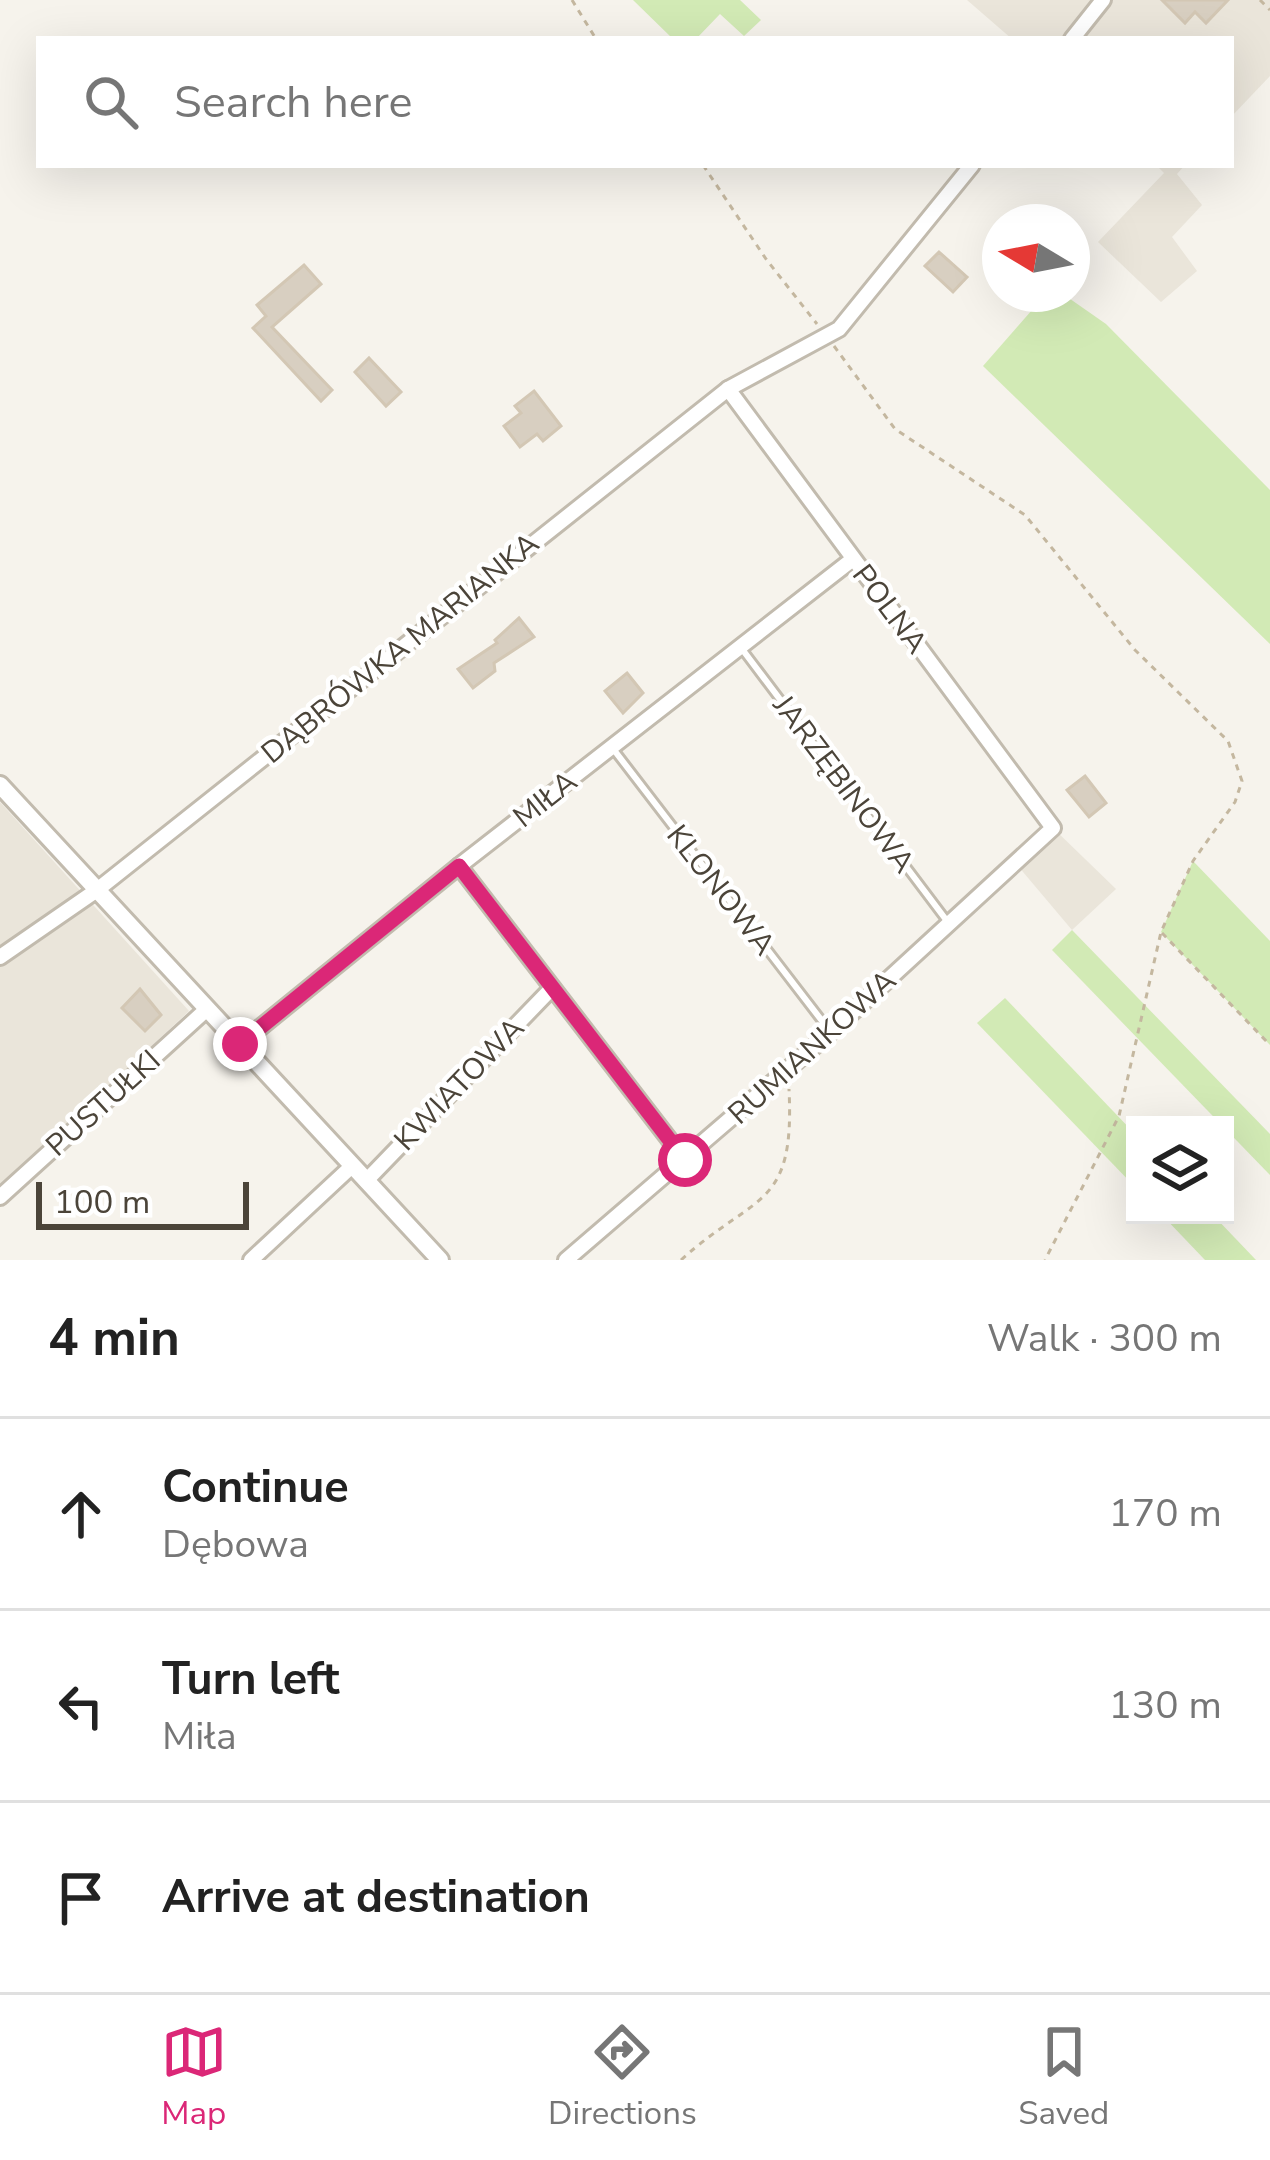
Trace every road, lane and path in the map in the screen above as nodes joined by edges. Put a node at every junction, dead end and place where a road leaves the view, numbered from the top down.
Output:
1 (572, 0) edge
2 (1103, 0) edge
3 (1260, 0) edge
4 (1270, 10) edge
5 (594, 36) edge
6 (1074, 36) edge
7 (705, 168) edge
8 (970, 168) edge
9 (827, 338) junction
10 (728, 389) junction
11 (853, 559) junction
12 (740, 646) junction
13 (611, 747) junction
14 (0, 785) edge
15 (1053, 828) joint
16 (459, 866) junction
17 (97, 890) junction
18 (948, 922) junction
19 (1161, 932) junction
20 (0, 957) edge
21 (552, 988) junction
22 (207, 1009) junction
23 (831, 1032) junction
24 (240, 1044) junction
25 (1270, 1045) edge
26 (787, 1071) junction
27 (685, 1160) junction
28 (352, 1166) junction
29 (366, 1180) junction
30 (0, 1197) edge
31 (251, 1260) edge
32 (440, 1260) edge
33 (566, 1260) edge
34 (681, 1260) edge
35 (1045, 1260) edge

1 - 5 path
2 - 6 street
3 - 4 path
7 - 9 path
8 - 9 street, DĄBRÓWKA MARIANKA
9 - 10 street, DĄBRÓWKA MARIANKA
9 - 19 path
10 - 11 street, POLNA
10 - 17 street, DĄBRÓWKA MARIANKA
11 - 12 street, MIŁA
11 - 15 street, POLNA
12 - 13 street, MIŁA
12 - 18 lane, JARZĘBINOWA
13 - 16 street, MIŁA
13 - 23 lane, KLONOWA
14 - 17 street
15 - 18 street, RUMIANKOWA
16 - 21 street
16 - 24 street, MIŁA
17 - 20 street, DĄBRÓWKA MARIANKA
17 - 22 street
18 - 23 street, RUMIANKOWA
19 - 25 path
19 - 35 path
21 - 27 street
21 - 29 street, KWIATOWA
22 - 24 street
22 - 30 street, PUSTUŁKI
23 - 26 street, RUMIANKOWA
24 - 28 street
26 - 27 street, RUMIANKOWA
26 - 34 path
27 - 33 street, RUMIANKOWA
28 - 29 street
28 - 31 street
29 - 32 street

